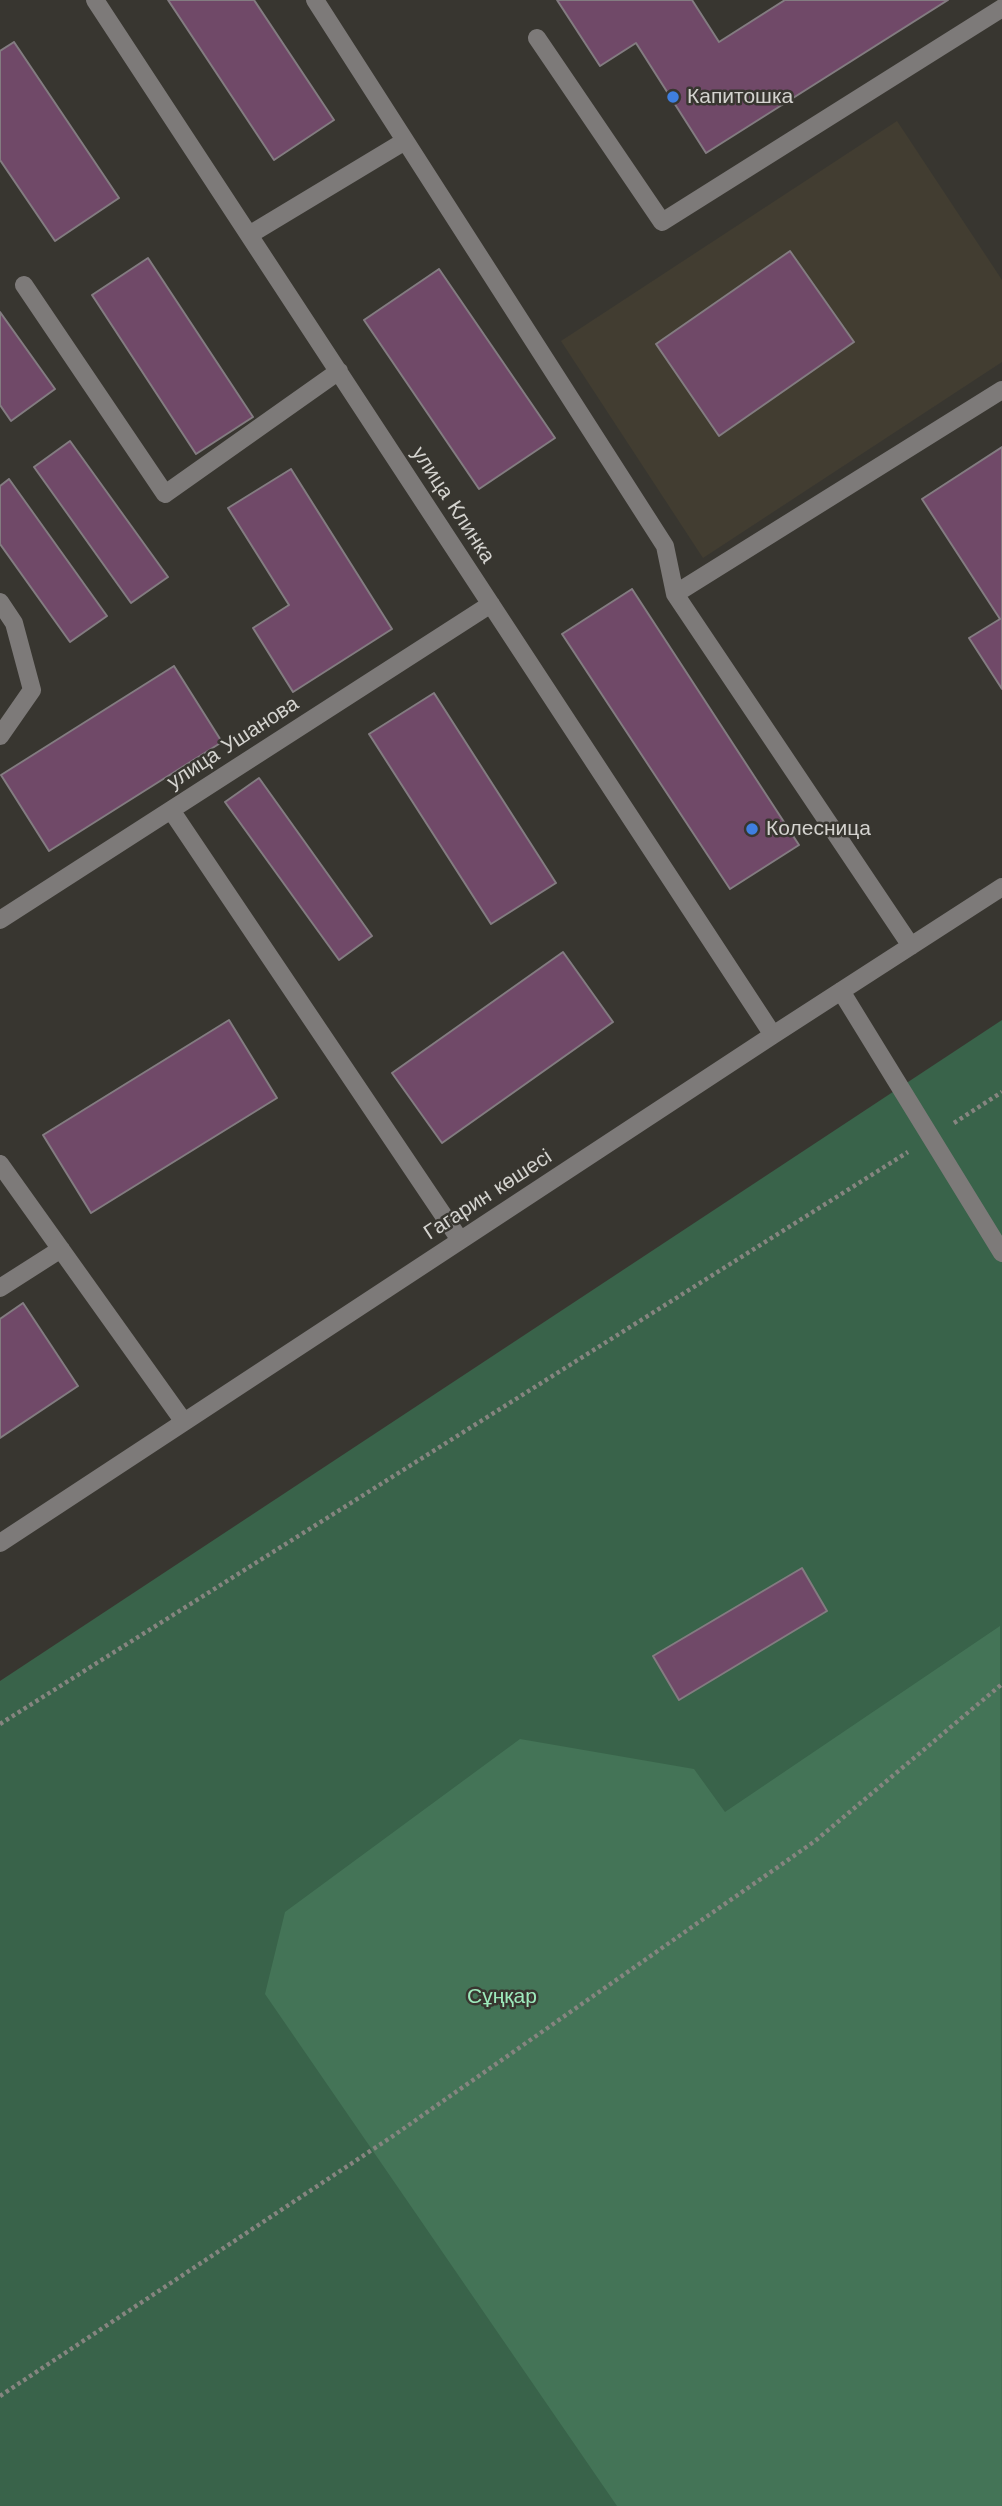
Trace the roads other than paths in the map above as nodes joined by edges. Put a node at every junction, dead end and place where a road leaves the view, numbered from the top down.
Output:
1 (95, 0) edge
2 (314, 0) edge
3 (1002, 8) edge
4 (537, 38) dead end
5 (405, 141) junction
6 (249, 235) junction
7 (23, 285) dead end
8 (339, 371) junction
9 (1002, 390) edge
10 (675, 594) junction
11 (0, 602) edge
12 (491, 604) junction
13 (0, 736) edge
14 (171, 810) junction
15 (1002, 887) edge
16 (0, 920) edge
17 (911, 946) junction
18 (841, 991) junction
19 (773, 1035) junction
20 (0, 1164) edge
21 (460, 1241) junction
22 (61, 1249) junction
23 (1002, 1253) edge
24 (0, 1288) edge
25 (184, 1422) junction
26 (0, 1542) edge

1 - 6 street, улица Клинка
2 - 5 street
3 - 4 street
5 - 6 street
5 - 10 street
6 - 8 street, улица Клинка
7 - 8 street
8 - 12 street, улица Клинка
9 - 10 street
10 - 17 street
11 - 13 street
12 - 14 street, улица Ушанова
12 - 19 street, улица Клинка
14 - 16 street, улица Ушанова
14 - 21 street
15 - 17 street, Гагарин көшесі
17 - 18 street, Гагарин көшесі
18 - 19 street, Гагарин көшесі
18 - 23 street
19 - 21 street, Гагарин көшесі
20 - 22 street
21 - 25 street, Гагарин көшесі
22 - 24 street
22 - 25 street
25 - 26 street, Гагарин көшесі

